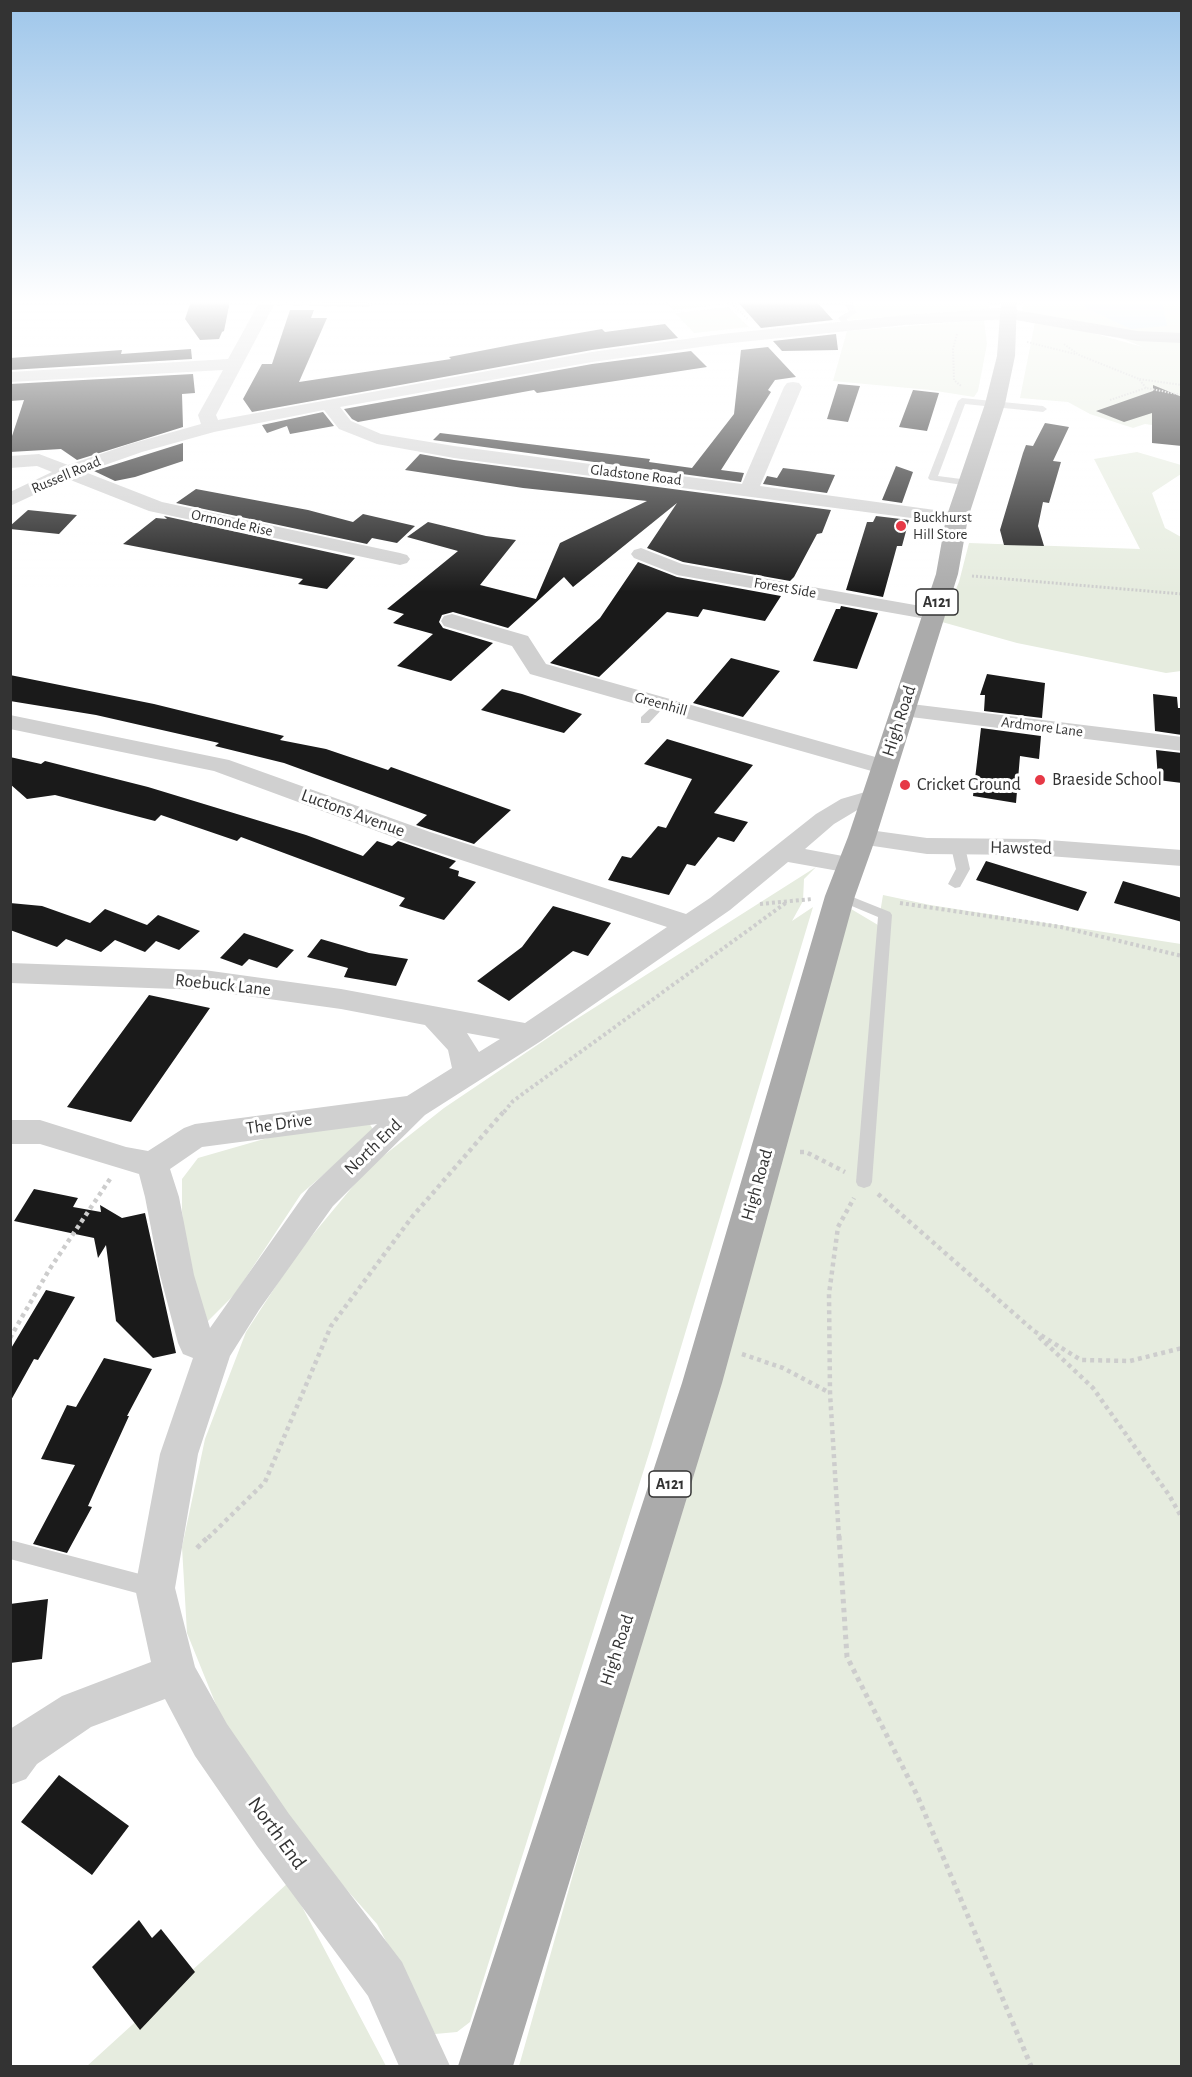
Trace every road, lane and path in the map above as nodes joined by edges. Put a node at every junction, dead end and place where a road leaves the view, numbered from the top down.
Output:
1 (217, 398) edge
2 (362, 398) edge
3 (788, 398) edge
4 (980, 398) edge
5 (989, 398) edge
6 (1116, 398) edge
7 (1110, 400) dead end
8 (987, 403) junction
9 (328, 404) junction
10 (1043, 409) dead end
11 (211, 427) junction
12 (10, 462) edge
13 (69, 471) junction
14 (969, 483) junction
15 (749, 489) junction
16 (10, 500) edge
17 (957, 518) junction
18 (640, 554) dead end
19 (400, 559) dead end
20 (947, 574) junction
21 (1182, 594) edge
22 (932, 614) junction
23 (452, 621) dead end
24 (661, 704) junction
25 (903, 710) junction
26 (645, 720) dead end
27 (10, 722) edge
28 (1182, 744) edge
29 (884, 767) junction
30 (872, 802) junction
31 (862, 837) junction
32 (958, 847) junction
33 (782, 853) junction
34 (1182, 858) edge
35 (956, 884) dead end
36 (834, 887) junction
37 (891, 901) dead end
38 (787, 902) junction
39 (755, 904) dead end
40 (689, 926) junction
41 (1182, 956) edge
42 (10, 973) edge
43 (434, 1016) junction
44 (530, 1034) junction
45 (468, 1074) junction
46 (414, 1107) junction
47 (10, 1132) edge
48 (139, 1162) junction
49 (864, 1182) junction
50 (1015, 1313) dead end
51 (1034, 1331) junction
52 (10, 1338) edge
53 (1182, 1348) edge
54 (214, 1351) junction
55 (1182, 1518) edge
56 (10, 1549) edge
57 (156, 1588) junction
58 (175, 1674) junction
59 (10, 1763) edge
60 (425, 2067) edge
61 (486, 2067) edge
62 (1031, 2067) edge

1 - 11 street
2 - 9 street, Russell Road
3 - 15 street
4 - 8 path
5 - 8 main road, High Road / A121
6 - 7 path
8 - 10 lane
8 - 14 main road, High Road / A121
8 - 14 lane
9 - 11 street, Russell Road
9 - 15 street, Gladstone Road
11 - 13 street, Russell Road
12 - 13 street, Ormonde Rise
13 - 16 street, Russell Road
13 - 19 street, Ormonde Rise
14 - 17 main road, High Road / A121
15 - 17 street, Gladstone Road
17 - 20 main road, High Road / A121
18 - 22 street, Forest Side
20 - 21 path
20 - 22 main road, High Road / A121
22 - 25 main road, High Road / A121
23 - 24 street, Greenhill
24 - 26 lane
24 - 29 street, Greenhill
25 - 28 street, Ardmore Lane
25 - 29 main road, High Road / A121
27 - 40 street, Luctons Avenue
29 - 30 main road, High Road / A121
30 - 31 main road, High Road / A121
30 - 33 street, North End
31 - 32 street, Hawsted
31 - 36 main road, High Road / A121
32 - 34 street, Hawsted
32 - 35 lane
33 - 36 street
33 - 40 street, North End
36 - 38 path
36 - 49 lane
36 - 61 main road, High Road / A121
37 - 41 path
38 - 39 path
38 - 57 path
40 - 44 street, North End
42 - 43 street, Roebuck Lane
43 - 44 street, Roebuck Lane
43 - 45 street
44 - 45 street, North End
45 - 46 street, North End
46 - 48 street, The Drive
46 - 54 street, North End
47 - 48 street
48 - 52 path
48 - 54 street
49 - 51 path
49 - 62 path
50 - 51 path
51 - 53 path
51 - 55 path
54 - 57 street, North End
56 - 57 lane
57 - 58 street, North End
58 - 59 street
58 - 60 street, North End

